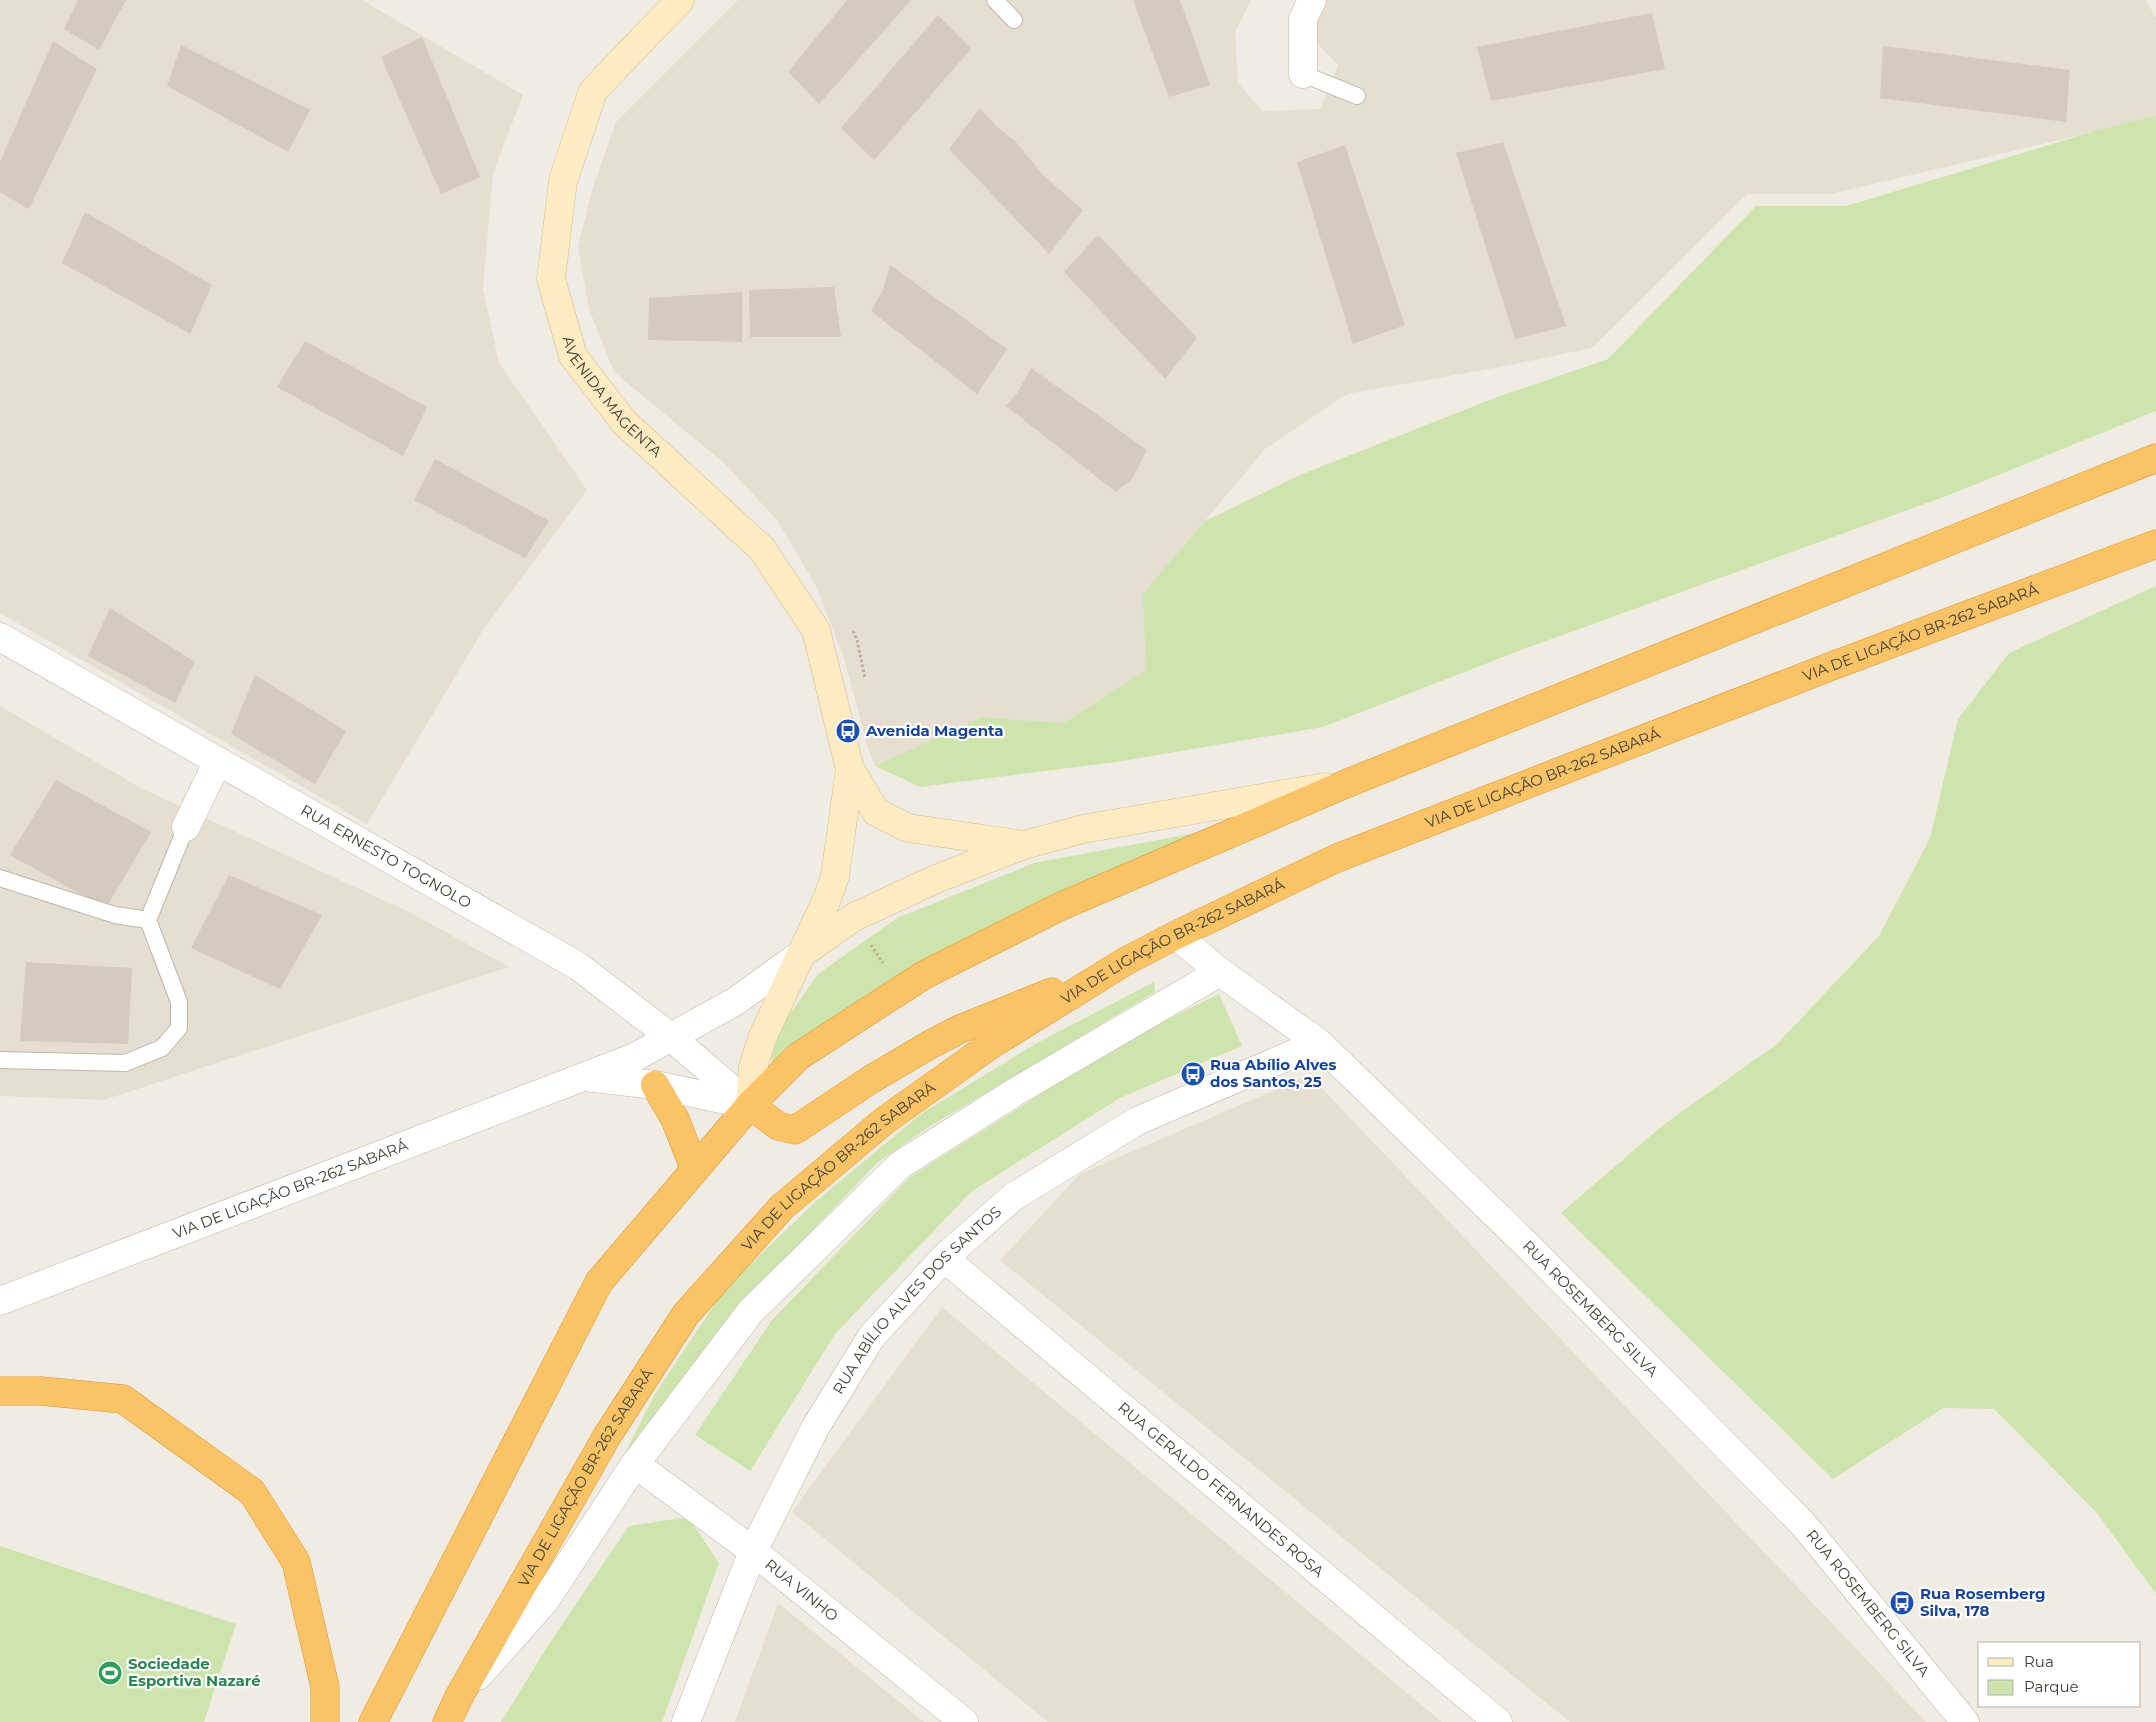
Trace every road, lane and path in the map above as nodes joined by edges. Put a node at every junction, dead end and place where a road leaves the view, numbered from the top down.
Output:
1 (680, 0) edge
2 (994, 0) edge
3 (1312, 0) edge
4 (1014, 20) dead end
5 (1303, 74) joint
6 (1357, 96) dead end
7 (2156, 458) edge
8 (2156, 544) edge
9 (849, 625) dead end
10 (0, 637) edge
11 (865, 679) dead end
12 (218, 761) junction
13 (850, 769) junction
14 (1348, 783) junction
15 (186, 827) joint
16 (1024, 845) junction
17 (0, 878) edge
18 (148, 920) junction
19 (1176, 935) junction
20 (801, 954) junction
21 (1126, 961) junction
22 (1220, 972) junction
23 (672, 1038) junction
24 (1319, 1042) junction
25 (0, 1060) edge
26 (581, 1077) junction
27 (655, 1085) junction
28 (750, 1105) junction
29 (695, 1170) junction
30 (944, 1258) junction
31 (0, 1301) edge
32 (0, 1391) edge
33 (635, 1464) junction
34 (753, 1551) junction
35 (460, 1695) junction
36 (325, 1722) edge
37 (373, 1722) edge
38 (447, 1722) edge
39 (686, 1722) edge
40 (964, 1722) edge
41 (1498, 1722) edge
42 (1965, 1722) edge

1 - 13 street, AVENIDA MAGENTA
2 - 4 lane
3 - 5 street
5 - 6 lane
7 - 14 highway
8 - 19 highway, VIA DE LIGAÇÃO BR-262 SABARÁ
9 - 11 path
10 - 12 street, RUA ERNESTO TOGNOLO
12 - 15 street
12 - 23 street, RUA ERNESTO TOGNOLO
13 - 16 street, AVENIDA MAGENTA
13 - 20 street, AVENIDA MAGENTA
14 - 16 street
14 - 28 highway
15 - 18 lane
16 - 20 street
17 - 18 lane
18 - 25 lane
19 - 21 highway, VIA DE LIGAÇÃO BR-262 SABARÁ
19 - 22 street, RUA ROSEMBERG SILVA
20 - 23 street, VIA DE LIGAÇÃO BR-262 SABARÁ
20 - 28 street, AVENIDA MAGENTA
21 - 28 highway
21 - 35 highway, VIA DE LIGAÇÃO BR-262 SABARÁ
22 - 24 street, RUA ROSEMBERG SILVA
22 - 33 street, VIA DE LIGAÇÃO BR-262 SABARÁ
23 - 26 street, VIA DE LIGAÇÃO BR-262 SABARÁ
23 - 28 street, RUA ERNESTO TOGNOLO
24 - 30 street, RUA ABÍLIO ALVES DOS SANTOS
24 - 42 street, RUA ROSEMBERG SILVA
26 - 27 street, VIA DE LIGAÇÃO BR-262 SABARÁ
26 - 31 street, VIA DE LIGAÇÃO BR-262 SABARÁ
27 - 28 street, VIA DE LIGAÇÃO BR-262 SABARÁ
27 - 29 highway
28 - 29 highway
29 - 37 highway
30 - 34 street, RUA ABÍLIO ALVES DOS SANTOS
30 - 41 street, RUA GERALDO FERNANDES ROSA
32 - 36 highway
33 - 34 street, RUA VINHO
33 - 35 street, VIA DE LIGAÇÃO BR-262 SABARÁ
34 - 39 street, RUA ABÍLIO ALVES DOS SANTOS
34 - 40 street, RUA VINHO
35 - 38 highway, VIA DE LIGAÇÃO BR-262 SABARÁ

